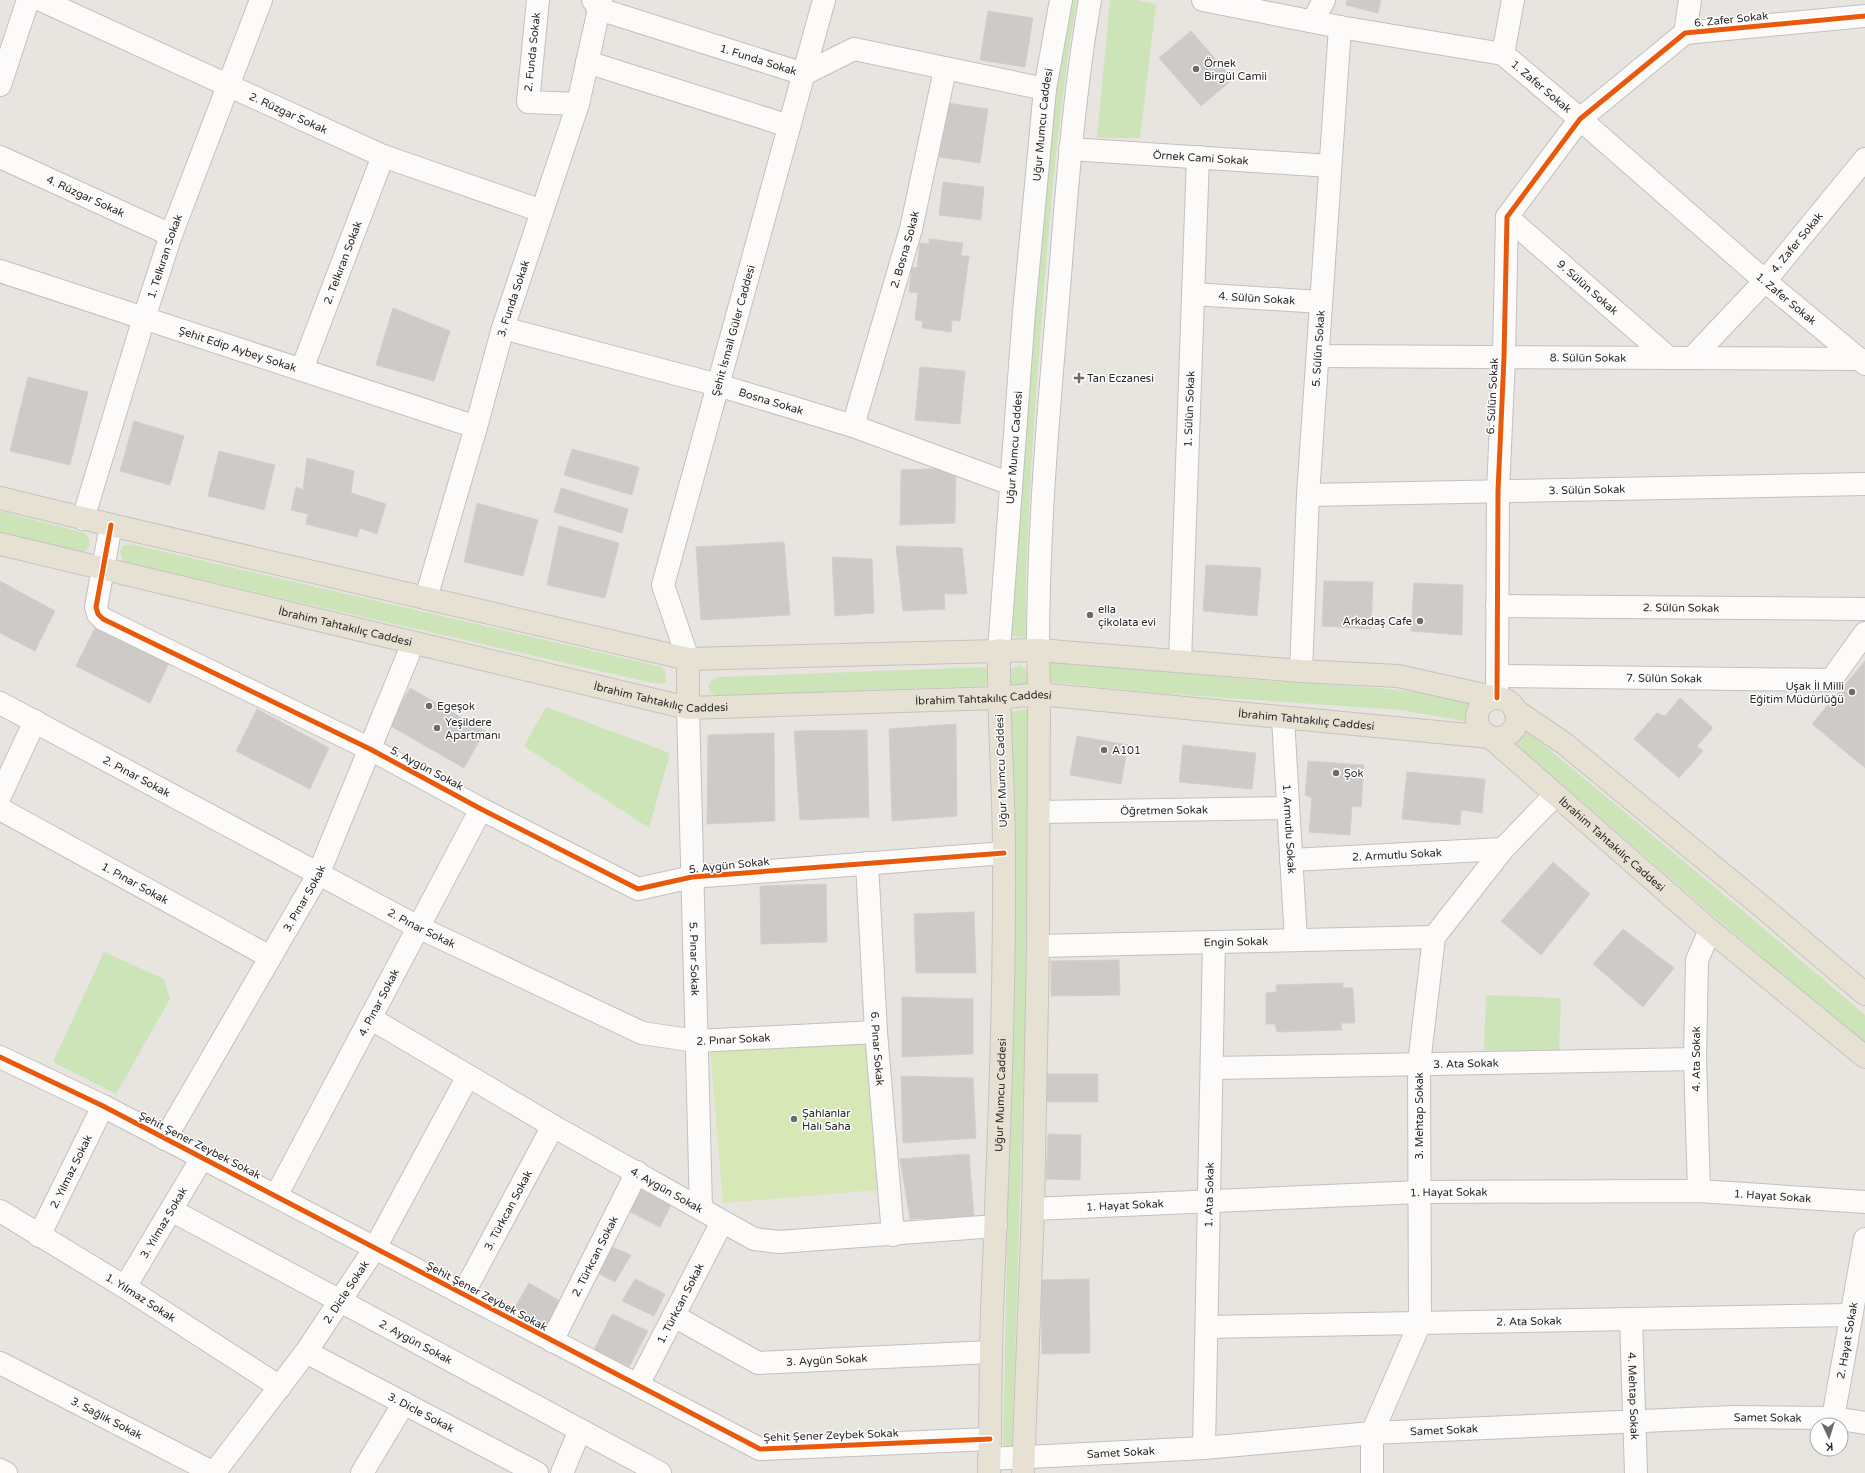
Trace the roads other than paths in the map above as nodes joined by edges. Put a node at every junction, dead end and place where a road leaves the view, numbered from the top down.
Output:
1 (28, 0) edge
2 (41, 0) edge
3 (261, 0) edge
4 (538, 0) edge
5 (824, 0) edge
6 (1061, 0) edge
7 (1090, 0) edge
8 (1203, 0) edge
9 (1324, 0) edge
10 (1512, 0) edge
11 (1690, 0) edge
12 (598, 3) edge
13 (1865, 16) edge
14 (1313, 21) junction
15 (1340, 27) junction
16 (1685, 33) junction
17 (1503, 54) junction
18 (587, 62) junction
19 (945, 70) junction
20 (804, 74) junction
21 (0, 85) edge
22 (228, 85) junction
23 (1045, 89) junction
24 (578, 104) junction
25 (1580, 119) junction
26 (789, 126) junction
27 (1070, 149) junction
28 (383, 156) junction
29 (0, 157) edge
30 (1198, 157) junction
31 (1865, 159) edge
32 (1330, 166) junction
33 (542, 211) junction
34 (1507, 217) junction
35 (171, 235) junction
36 (0, 271) edge
37 (1765, 281) junction
38 (1193, 294) junction
39 (1321, 302) junction
40 (144, 318) junction
41 (503, 328) junction
42 (1318, 356) junction
43 (1504, 357) junction
44 (1669, 358) junction
45 (1692, 358) junction
46 (1862, 361) edge
47 (302, 369) junction
48 (718, 385) junction
49 (853, 426) junction
50 (476, 427) junction
51 (1011, 484) junction
52 (1865, 484) edge
53 (1498, 491) junction
54 (1308, 495) junction
55 (0, 498) edge
56 (83, 519) junction
57 (111, 526) junction
58 (0, 544) edge
59 (104, 568) junction
60 (426, 598) junction
61 (1497, 606) junction
62 (1865, 609) edge
63 (1865, 634) edge
64 (413, 643) junction
65 (999, 650) junction
66 (1038, 650) junction
67 (688, 659) junction
68 (1180, 661) junction
69 (1301, 671) junction
70 (1497, 676) junction
71 (1039, 694) junction
72 (998, 698) junction
73 (0, 703) edge
74 (1506, 704) junction
75 (688, 708) junction
76 (1283, 718) junction
77 (35, 721) junction
78 (1490, 737) junction
79 (370, 749) junction
80 (1555, 795) junction
81 (0, 796) edge
82 (1288, 808) junction
83 (0, 809) edge
84 (481, 809) junction
85 (1039, 812) junction
86 (1503, 849) junction
87 (1004, 853) junction
88 (1291, 860) junction
89 (867, 862) junction
90 (318, 875) junction
91 (692, 877) junction
92 (418, 927) junction
93 (1710, 930) junction
94 (1434, 937) junction
95 (1296, 940) junction
96 (1214, 942) junction
97 (1038, 946) junction
98 (270, 957) junction
99 (1865, 994) edge
100 (370, 1018) junction
101 (876, 1032) junction
102 (696, 1041) junction
103 (0, 1057) edge
104 (1865, 1057) edge
105 (1696, 1059) junction
106 (1419, 1064) junction
107 (1212, 1068) junction
108 (468, 1076) junction
109 (103, 1106) junction
110 (553, 1126) junction
111 (165, 1139) junction
112 (202, 1158) junction
113 (637, 1172) junction
114 (1699, 1191) junction
115 (1419, 1192) junction
116 (276, 1196) junction
117 (1209, 1202) junction
118 (1865, 1202) edge
119 (700, 1209) junction
120 (1033, 1209) junction
121 (171, 1210) junction
122 (0, 1212) edge
123 (722, 1222) junction
124 (996, 1226) junction
125 (893, 1235) junction
126 (39, 1236) junction
127 (1865, 1239) edge
128 (375, 1248) junction
129 (125, 1287) junction
130 (464, 1294) junction
131 (340, 1300) junction
132 (1850, 1315) junction
133 (674, 1316) junction
134 (1631, 1319) junction
135 (1420, 1323) junction
136 (1207, 1328) junction
137 (552, 1341) junction
138 (306, 1352) junction
139 (991, 1352) junction
140 (0, 1363) edge
141 (638, 1385) junction
142 (280, 1387) junction
143 (404, 1403) junction
144 (1833, 1417) edge
145 (1809, 1418) edge
146 (1849, 1420) edge
147 (1633, 1422) junction
148 (1865, 1423) edge
149 (580, 1430) junction
150 (1372, 1433) junction
151 (1204, 1448) junction
152 (989, 1457) edge
153 (1023, 1465) edge
154 (0, 1470) edge
155 (6, 1473) edge
156 (214, 1473) edge
157 (362, 1473) edge
158 (537, 1473) edge
159 (562, 1473) edge
160 (660, 1473) edge
161 (1372, 1473) edge
162 (1636, 1473) edge

1 - 21 street
2 - 22 street, 2. Rüzgar Sokak
3 - 22 street, 1. Telkıran Sokak
4 - 24 street, 2. Funda Sokak
5 - 20 street, Şehit İsmail Güler Caddesi
6 - 23 street, Uğur Mumcu Caddesi
7 - 27 street
8 - 14 street, 1. Zafer Sokak
9 - 14 street
10 - 17 street
11 - 16 street
12 - 18 street, 3. Funda Sokak
12 - 20 street, 1. Funda Sokak
13 - 16 street, 6. Zafer Sokak
14 - 15 street, 1. Zafer Sokak
15 - 17 street, 1. Zafer Sokak
15 - 32 street, 5. Sülün Sokak
16 - 25 street, 6. Zafer Sokak
17 - 25 street, 1. Zafer Sokak
18 - 24 street, 3. Funda Sokak
18 - 26 street
19 - 20 street, 1. Funda Sokak
19 - 23 street, 1. Funda Sokak
19 - 49 street, 2. Bosna Sokak
20 - 26 street, Şehit İsmail Güler Caddesi
22 - 28 street, 2. Rüzgar Sokak
22 - 35 street, 1. Telkıran Sokak
23 - 51 street, Uğur Mumcu Caddesi
24 - 33 street, 3. Funda Sokak
25 - 34 street
25 - 37 street, 1. Zafer Sokak
26 - 48 street, Şehit İsmail Güler Caddesi
27 - 30 street, Örnek Cami Sokak
27 - 66 street
28 - 33 street, 2. Rüzgar Sokak
28 - 47 street, 2. Telkıran Sokak
29 - 35 street, 4. Rüzgar Sokak
30 - 32 street, Örnek Cami Sokak
30 - 38 street, 1. Sülün Sokak
31 - 37 street, 4. Zafer Sokak
32 - 39 street, 5. Sülün Sokak
33 - 41 street, 3. Funda Sokak
34 - 43 street, 6. Sülün Sokak
34 - 44 street, 9. Sülün Sokak
35 - 40 street, 1. Telkıran Sokak
36 - 40 street, Şehit Edip Aybey Sokak
37 - 45 street, 4. Zafer Sokak
37 - 46 street, 1. Zafer Sokak
38 - 39 street, 4. Sülün Sokak
38 - 68 street, 1. Sülün Sokak
39 - 42 street, 5. Sülün Sokak
40 - 47 street, Şehit Edip Aybey Sokak
40 - 56 street, 1. Telkıran Sokak
41 - 48 street, Bosna Sokak
41 - 50 street, 3. Funda Sokak
42 - 43 street, 8. Sülün Sokak
42 - 54 street, 5. Sülün Sokak
43 - 44 street, 8. Sülün Sokak
43 - 53 street, 6. Sülün Sokak
44 - 45 street, 8. Sülün Sokak
45 - 46 street, 8. Sülün Sokak
47 - 50 street, Şehit Edip Aybey Sokak
48 - 49 street, Bosna Sokak
48 - 67 street, Şehit İsmail Güler Caddesi
49 - 51 street, Bosna Sokak
50 - 60 street, 3. Funda Sokak
51 - 65 street, Uğur Mumcu Caddesi
52 - 53 street, 3. Sülün Sokak
53 - 54 street, 3. Sülün Sokak
53 - 61 street, 6. Sülün Sokak
54 - 69 street, 5. Sülün Sokak
55 - 56 main road
56 - 57 main road
57 - 59 street, 5. Aygün Sokak
57 - 60 main road
58 - 59 main road, İbrahim Tahtakılıç Caddesi
59 - 64 main road, İbrahim Tahtakılıç Caddesi
59 - 79 street, 5. Aygün Sokak
60 - 67 main road
61 - 62 street, 2. Sülün Sokak
61 - 70 street, 6. Sülün Sokak
63 - 70 street, 7. Sülün Sokak
64 - 75 main road, İbrahim Tahtakılıç Caddesi
64 - 79 street, 3. Pınar Sokak
65 - 66 main road
65 - 67 main road
65 - 72 main road, Uğur Mumcu Caddesi
66 - 68 main road
66 - 71 main road
67 - 75 main road
68 - 69 main road
69 - 74 main road
70 - 74 street, 6. Sülün Sokak
71 - 72 main road, İbrahim Tahtakılıç Caddesi
71 - 76 main road, İbrahim Tahtakılıç Caddesi
71 - 85 main road
72 - 75 main road, İbrahim Tahtakılıç Caddesi
72 - 87 main road, Uğur Mumcu Caddesi
73 - 77 street, 2. Pınar Sokak
74 - 78 main road
74 - 78 main road
74 - 99 main road
75 - 91 street, 5. Pınar Sokak
76 - 78 main road, İbrahim Tahtakılıç Caddesi
76 - 82 street, 1. Armutlu Sokak
77 - 81 street
77 - 90 street, 2. Pınar Sokak
78 - 80 main road, İbrahim Tahtakılıç Caddesi
79 - 84 street, 5. Aygün Sokak
79 - 90 street, 3. Pınar Sokak
80 - 86 street
80 - 93 main road, İbrahim Tahtakılıç Caddesi
82 - 85 street, Öğretmen Sokak
82 - 88 street, 1. Armutlu Sokak
83 - 98 street, 1. Pınar Sokak
84 - 91 street, 5. Aygün Sokak
84 - 92 street, 4. Pınar Sokak
85 - 97 main road
86 - 88 street, 2. Armutlu Sokak
86 - 94 street
87 - 89 street, 5. Aygün Sokak
87 - 124 main road, Uğur Mumcu Caddesi
88 - 95 street, 1. Armutlu Sokak
89 - 91 street, 5. Aygün Sokak
89 - 101 street, 6. Pınar Sokak
90 - 92 street, 2. Pınar Sokak
90 - 98 street, 3. Pınar Sokak
91 - 102 street, 5. Pınar Sokak
92 - 100 street, 4. Pınar Sokak
92 - 102 street, 2. Pınar Sokak
93 - 104 main road, İbrahim Tahtakılıç Caddesi
93 - 105 street, 4. Ata Sokak
94 - 95 street, Engin Sokak
94 - 106 street, 3. Mehtap Sokak
95 - 96 street, Engin Sokak
96 - 97 street, Engin Sokak
96 - 107 street, 1. Ata Sokak
97 - 120 main road
98 - 111 street, 3. Pınar Sokak
100 - 108 street, 4. Aygün Sokak
100 - 116 street, 4. Pınar Sokak
101 - 102 street, 2. Pınar Sokak
101 - 125 street, 6. Pınar Sokak
102 - 119 street, 5. Pınar Sokak
103 - 109 street, Şehit Şener Zeybek Sokak
105 - 106 street, 3. Ata Sokak
105 - 114 street, 4. Ata Sokak
106 - 107 street, 3. Ata Sokak
106 - 115 street, 3. Mehtap Sokak
107 - 117 street, 1. Ata Sokak
108 - 110 street, 4. Aygün Sokak
108 - 128 street, 2. Dicle Sokak
109 - 111 street, Şehit Şener Zeybek Sokak
109 - 126 street, 2. Yılmaz Sokak
110 - 113 street, 4. Aygün Sokak
110 - 130 street, 3. Türkcan Sokak
111 - 112 street, Şehit Şener Zeybek Sokak
112 - 116 street, Şehit Şener Zeybek Sokak
112 - 121 street, 3. Yılmaz Sokak
113 - 119 street, 4. Aygün Sokak
113 - 137 street, 2. Türkcan Sokak
114 - 115 street, 1. Hayat Sokak
114 - 118 street, 1. Hayat Sokak
115 - 117 street, 1. Hayat Sokak
115 - 135 street, 3. Mehtap Sokak
116 - 128 street, Şehit Şener Zeybek Sokak
117 - 120 street, 1. Hayat Sokak
117 - 136 street, 1. Ata Sokak
119 - 123 street, 4. Aygün Sokak
120 - 153 main road
121 - 129 street, 3. Yılmaz Sokak
121 - 131 street, 2. Aygün Sokak
122 - 126 street, 1. Yılmaz Sokak
123 - 125 street, 4. Aygün Sokak
123 - 133 street, 1. Türkcan Sokak
124 - 125 street, 4. Aygün Sokak
124 - 139 main road, Uğur Mumcu Caddesi
126 - 129 street, 1. Yılmaz Sokak
127 - 132 street, 2. Hayat Sokak
128 - 130 street, Şehit Şener Zeybek Sokak
128 - 131 street, 2. Dicle Sokak
129 - 142 street, 1. Yılmaz Sokak
130 - 137 street, Şehit Şener Zeybek Sokak
131 - 138 street, 2. Dicle Sokak
131 - 149 street, 2. Aygün Sokak
132 - 134 street, 2. Ata Sokak
132 - 144 street, 2. Hayat Sokak
133 - 139 street, 3. Aygün Sokak
133 - 141 street, 1. Türkcan Sokak
134 - 135 street, 2. Ata Sokak
134 - 147 street, 4. Mehtap Sokak
135 - 136 street, 2. Ata Sokak
135 - 150 street, 3. Mehtap Sokak
136 - 151 street, 1. Ata Sokak
137 - 141 street, Şehit Şener Zeybek Sokak
138 - 142 street, 2. Dicle Sokak
138 - 143 street, 3. Dicle Sokak
139 - 152 main road, Uğur Mumcu Caddesi
140 - 156 street, 3. Sağlık Sokak
141 - 152 street, Şehit Şener Zeybek Sokak
142 - 156 street, 2. Dicle Sokak
143 - 157 street
143 - 158 street, 3. Dicle Sokak
145 - 147 street, Samet Sokak
146 - 148 street, Samet Sokak
147 - 150 street, Samet Sokak
147 - 162 street, 4. Mehtap Sokak
149 - 159 street
149 - 160 street, 2. Aygün Sokak
150 - 151 street, Samet Sokak
150 - 161 street, 3. Mehtap Sokak
151 - 153 street, Samet Sokak
152 - 153 street, Şehit Şener Zeybek Sokak
154 - 155 street

